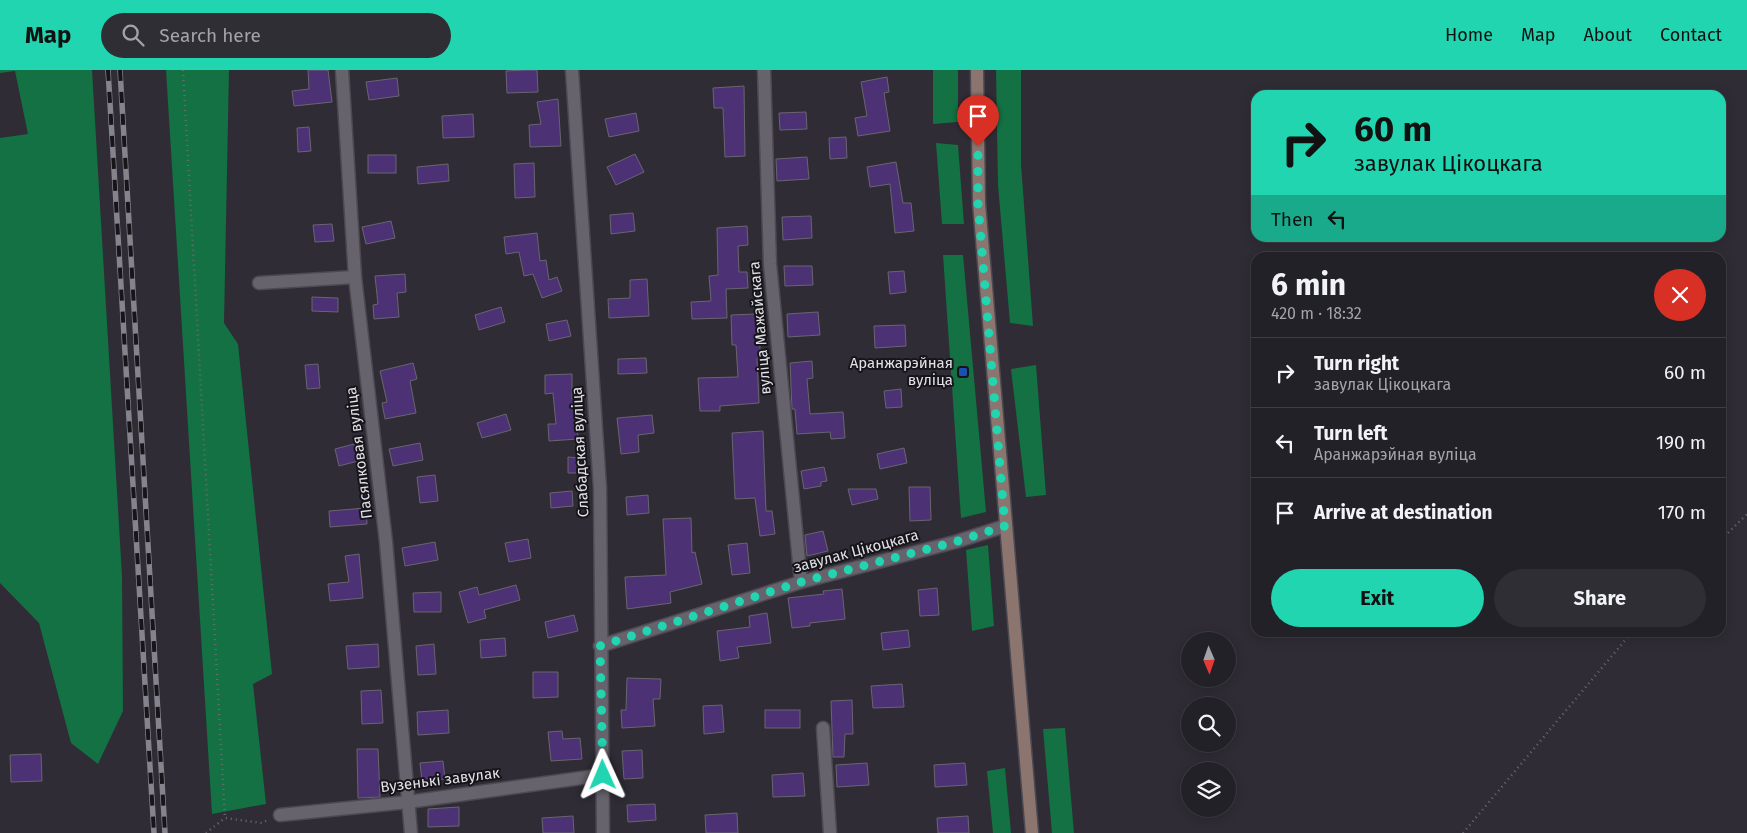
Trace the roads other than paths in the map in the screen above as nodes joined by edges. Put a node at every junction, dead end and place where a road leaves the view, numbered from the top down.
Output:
1 (342, 70) edge
2 (572, 70) edge
3 (764, 70) edge
4 (976, 70) edge
5 (355, 276) junction
6 (259, 283) dead end
7 (1005, 526) junction
8 (801, 582) junction
9 (600, 646) junction
10 (823, 728) dead end
11 (603, 775) junction
12 (408, 802) junction
13 (280, 815) road end
14 (411, 833) edge
15 (603, 833) edge
16 (830, 833) edge
17 (1032, 833) edge

1 - 5 street, Пасялковая вуліца
2 - 9 street, Слабадская вуліца
3 - 8 street, вуліца Мажайскага
4 - 7 main road
5 - 6 street
5 - 12 street, Пасялковая вуліца
7 - 8 street, завулак Цікоцкага
7 - 17 main road
8 - 9 street, завулак Цікоцкага
9 - 11 street, Слабадская вуліца
10 - 16 street
11 - 12 street, Вузенькі завулак
11 - 15 street, Слабадская вуліца
12 - 13 street, Вузенькі завулак
12 - 14 street, Пасялковая вуліца

